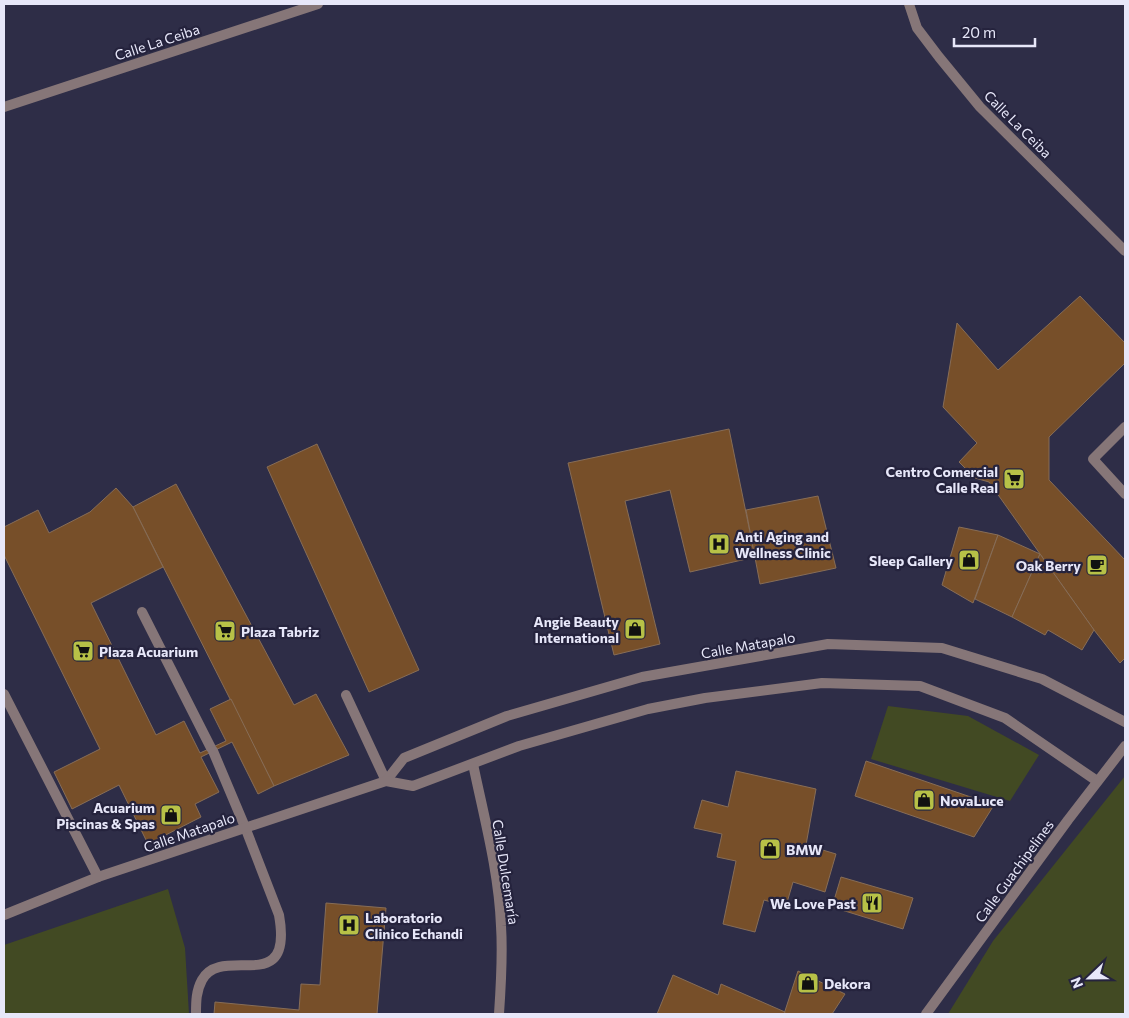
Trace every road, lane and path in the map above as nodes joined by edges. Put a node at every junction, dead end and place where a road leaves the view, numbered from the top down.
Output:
1 (318, 4) edge
2 (909, 4) edge
3 (4, 107) edge
4 (1125, 251) edge
5 (1125, 427) edge
6 (1125, 494) edge
7 (142, 612) dead end
8 (4, 694) edge
9 (346, 695) dead end
10 (1125, 722) edge
11 (1125, 746) edge
12 (473, 764) junction
13 (386, 781) junction
14 (1097, 781) junction
15 (245, 827) junction
16 (98, 876) junction
17 (4, 915) edge
18 (196, 1014) edge
19 (499, 1014) edge
20 (926, 1014) edge

1 - 3 street, Calle La Ceiba
2 - 4 street, Calle La Ceiba
5 - 6 street
7 - 15 street
8 - 16 street
9 - 13 street
10 - 13 street, Calle Matapalo
11 - 14 street, Calle Guachipelines
12 - 13 street, Calle Matapalo
12 - 14 street, Calle Matapalo
12 - 19 street, Calle Dulcemaría
13 - 15 street, Calle Matapalo
14 - 20 street, Calle Guachipelines
15 - 16 street, Calle Matapalo
15 - 18 street
16 - 17 street, Calle Matapalo

